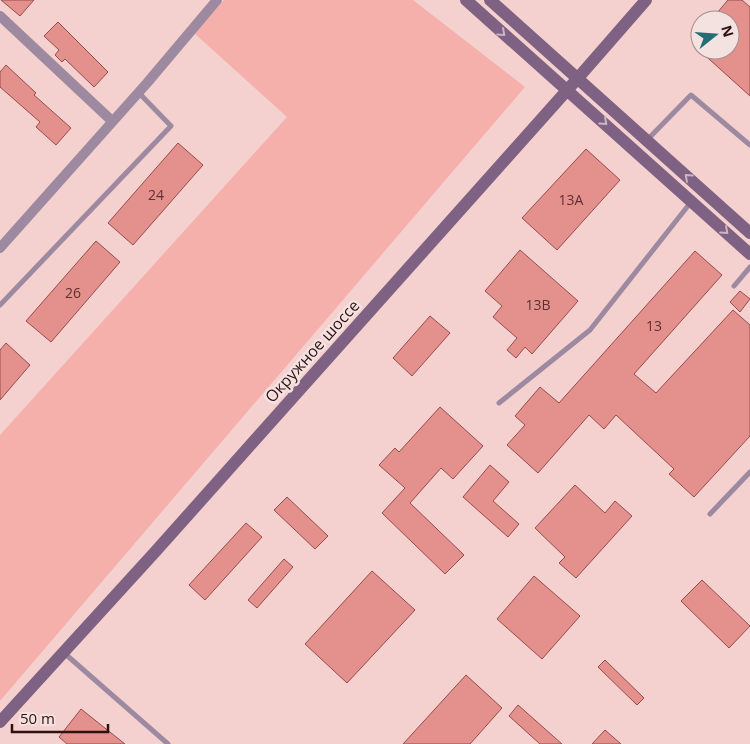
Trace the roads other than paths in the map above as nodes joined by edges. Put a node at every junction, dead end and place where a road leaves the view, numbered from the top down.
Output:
1 (217, 0) edge
2 (466, 0) edge
3 (490, 0) edge
4 (646, 0) edge
5 (0, 16) edge
6 (578, 78) junction
7 (568, 90) junction
8 (138, 92) junction
9 (112, 122) junction
10 (647, 140) junction
11 (750, 145) edge
12 (692, 202) junction
13 (750, 233) edge
14 (0, 248) edge
15 (750, 254) edge
16 (750, 267) edge
17 (734, 286) dead end
18 (0, 305) edge
19 (499, 404) dead end
20 (750, 472) edge
21 (710, 514) dead end
22 (63, 652) junction
23 (0, 722) edge
24 (168, 744) edge

1 - 8 street
2 -> 7 street
3 - 6 street
4 - 6 street, Окружное шоссе
5 - 9 street
6 - 7 street, Окружное шоссе
6 - 10 street
7 -> 12 street
7 - 22 street, Окружное шоссе
8 - 9 street
8 - 18 lane
9 - 14 street
10 - 11 lane
13 -> 10 street
12 -> 15 street
12 - 19 lane
16 - 17 lane
20 - 21 lane
22 - 23 street, Окружное шоссе
22 - 24 lane

